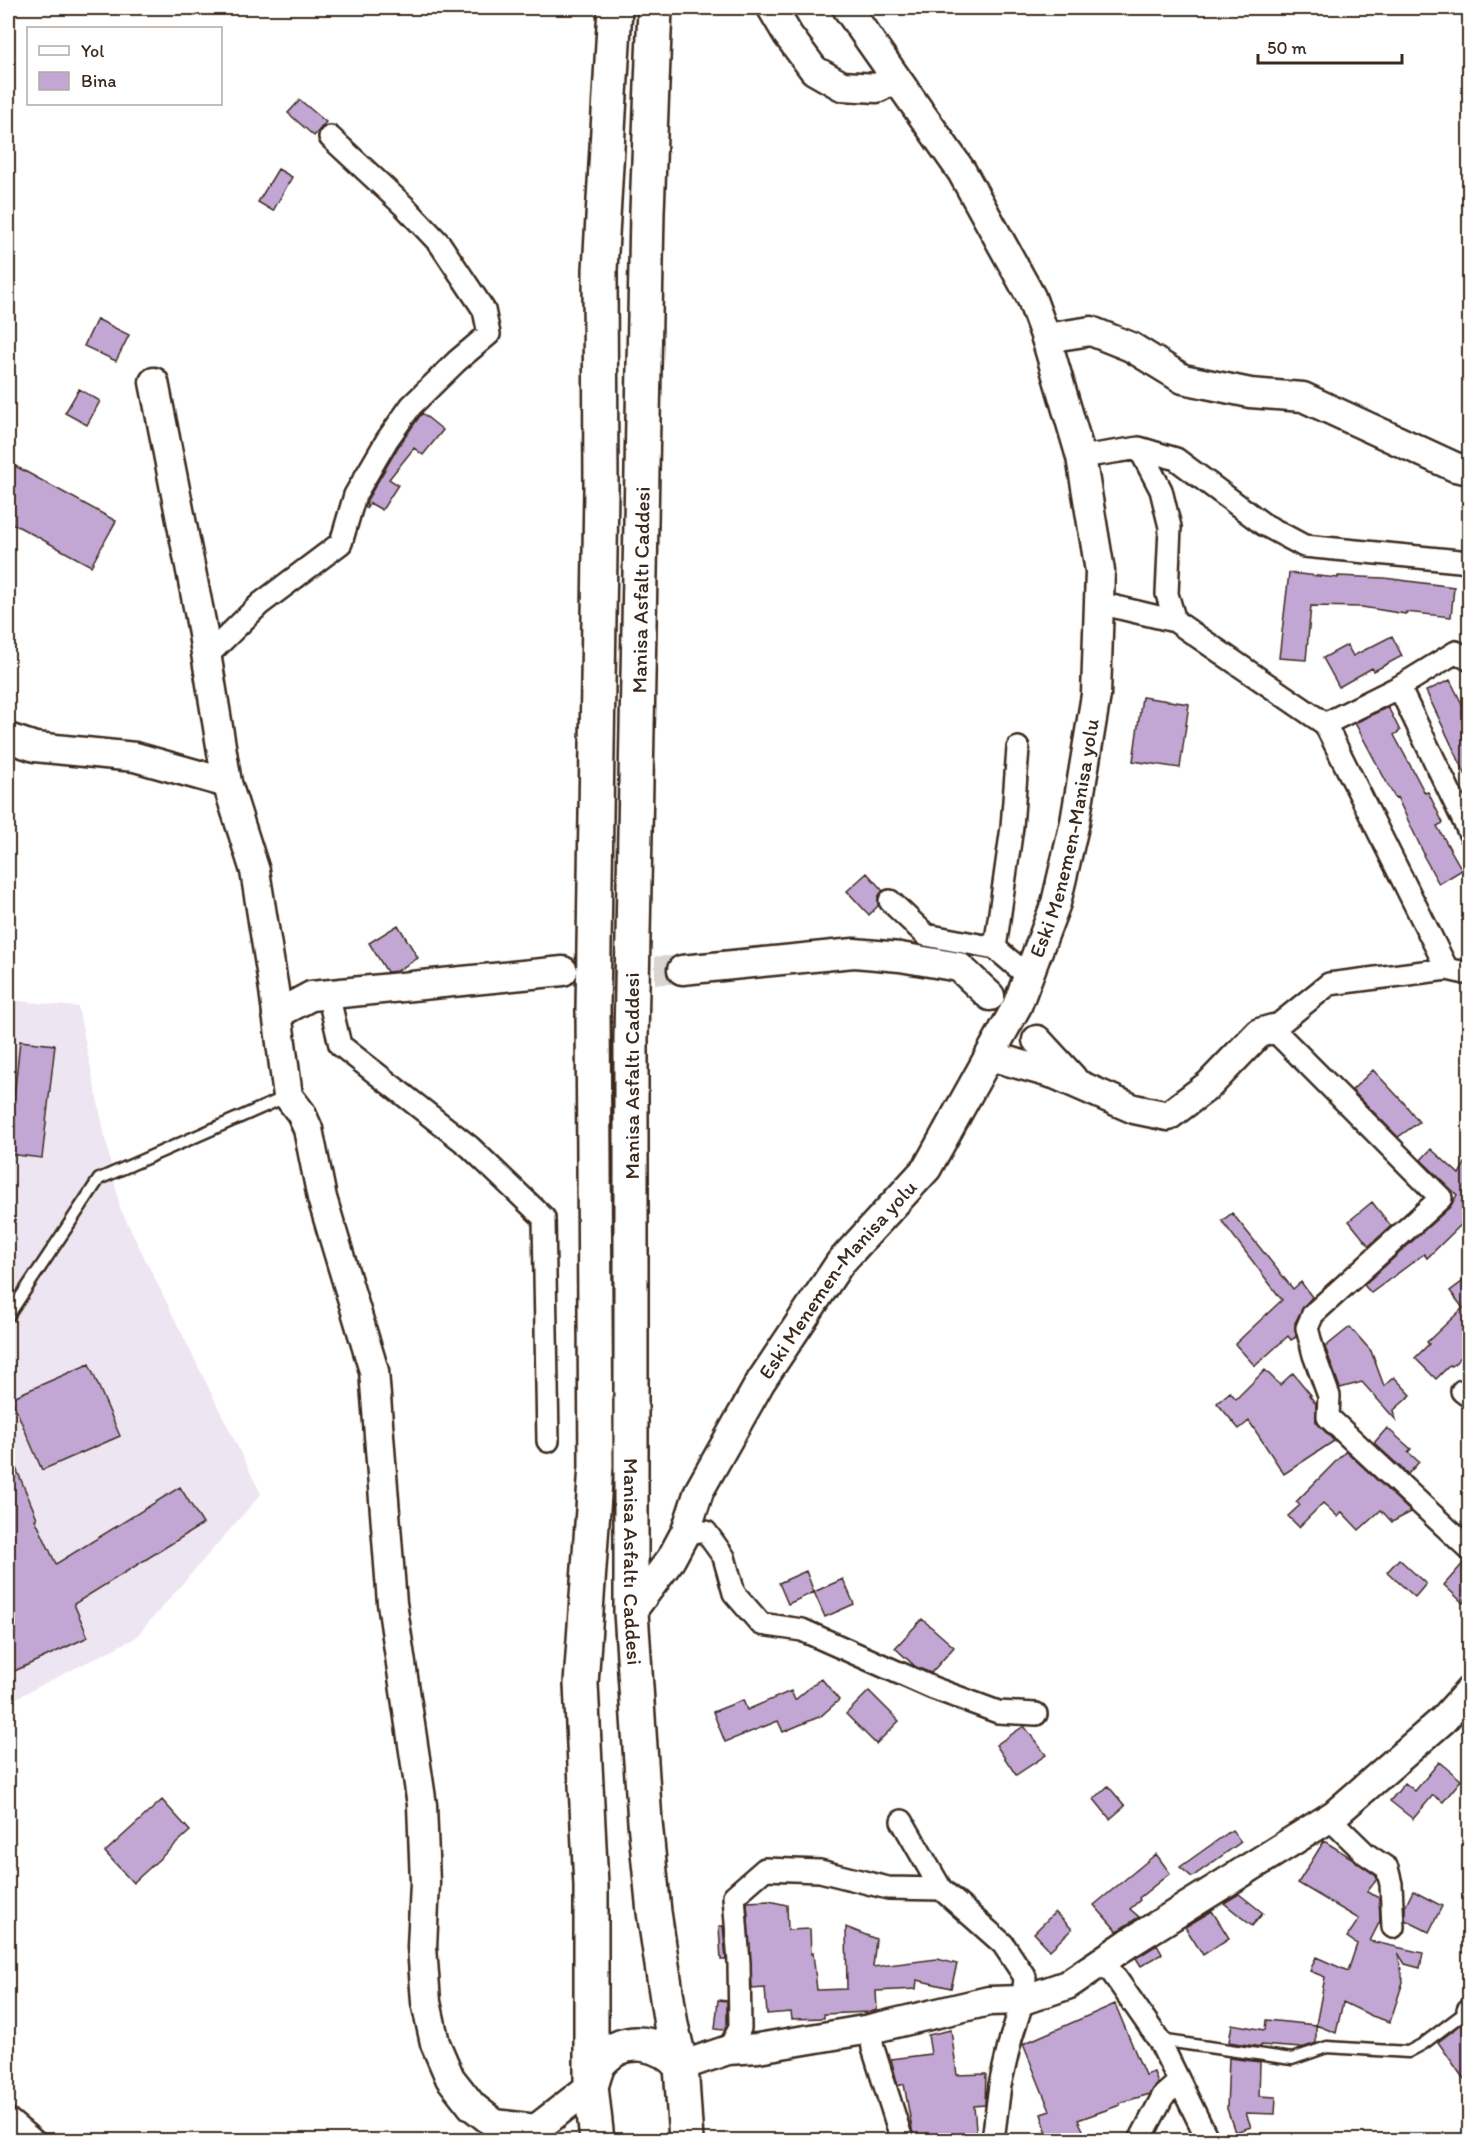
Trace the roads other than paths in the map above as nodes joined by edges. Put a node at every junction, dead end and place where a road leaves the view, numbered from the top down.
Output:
1 (615, 8) edge
2 (655, 8) edge
3 (772, 8) edge
4 (847, 8) edge
5 (895, 78) junction
6 (330, 137) dead end
7 (1046, 338) junction
8 (154, 382) dead end
9 (1139, 448) junction
10 (1081, 457) junction
11 (1470, 470) edge
12 (1470, 562) edge
13 (1099, 603) junction
14 (1175, 621) junction
15 (1463, 656) edge
16 (206, 657) junction
17 (1470, 679) edge
18 (1399, 687) junction
19 (1325, 724) junction
20 (8, 738) edge
21 (1018, 748) dead end
22 (227, 783) junction
23 (1470, 834) edge
24 (890, 901) dead end
25 (995, 948) junction
26 (1447, 969) junction
27 (682, 970) tunnel mouth
28 (563, 971) tunnel mouth
29 (1470, 974) edge
30 (1028, 976) junction
31 (328, 994) junction
32 (990, 996) dead end
33 (278, 1014) junction
34 (1273, 1029) junction
35 (1037, 1040) dead end
36 (990, 1056) junction
37 (1078, 1085) junction
38 (288, 1096) junction
39 (8, 1316) edge
40 (548, 1441) dead end
41 (686, 1531) junction
42 (1470, 1550) edge
43 (631, 1612) junction
44 (1470, 1690) edge
45 (1036, 1714) dead end
46 (1329, 1818) junction
47 (902, 1821) dead end
48 (941, 1889) junction
49 (1393, 1927) dead end
50 (1115, 1953) junction
51 (1023, 2000) junction
52 (1469, 2011) edge
53 (870, 2029) junction
54 (1159, 2040) junction
55 (728, 2050) junction
56 (681, 2066) junction
57 (1179, 2082) junction
58 (591, 2086) junction
59 (8, 2119) edge
60 (536, 2129) junction
61 (686, 2129) edge
62 (603, 2133) edge
63 (33, 2140) edge
64 (510, 2140) edge
65 (663, 2140) edge
66 (902, 2140) edge
67 (993, 2140) edge
68 (1140, 2140) edge
69 (1148, 2140) edge
70 (1161, 2140) edge
71 (1208, 2140) edge

1 - 58 highway, Manisa Asfaltı Caddesi
2 - 43 highway, Manisa Asfaltı Caddesi
3 - 5 street
4 - 5 street, Eski Menemen-Manisa yolu
5 - 7 street, Eski Menemen-Manisa yolu
6 - 16 street
7 - 10 street, Eski Menemen-Manisa yolu
7 - 11 street
8 - 16 street
9 - 10 street
9 - 12 street
9 - 14 street
10 - 13 street, Eski Menemen-Manisa yolu
13 - 14 street
13 - 30 street, Eski Menemen-Manisa yolu
14 - 19 street
15 - 17 street
15 - 18 street
16 - 22 street
18 - 19 street
18 - 23 street
19 - 26 street
20 - 22 street
21 - 25 street
22 - 33 street
24 - 25 street
25 - 30 street
26 - 29 street
26 - 34 street
27 - 32 street
28 - 31 street
30 - 36 street, Eski Menemen-Manisa yolu
31 - 33 street
31 - 40 street
33 - 38 street
34 - 37 street
34 - 42 street
35 - 37 street
36 - 37 street
36 - 41 street, Eski Menemen-Manisa yolu
38 - 39 lane
38 - 60 street
41 - 43 street, Eski Menemen-Manisa yolu
41 - 45 street
43 - 56 highway, Manisa Asfaltı Caddesi
44 - 46 street
46 - 49 street
46 - 50 street
47 - 48 street
48 - 51 street
48 - 55 street
50 - 51 street
50 - 54 street
51 - 53 street
51 - 67 street
52 - 54 lane
53 - 55 street
53 - 66 street
54 - 57 street
55 - 56 street
56 - 58 highway
56 - 61 highway, Manisa Asfaltı Caddesi
57 - 68 street
57 - 71 street
58 - 60 street
58 - 62 highway, Manisa Asfaltı Caddesi
59 - 63 street
60 - 64 street
61 - 65 highway
69 - 70 street

